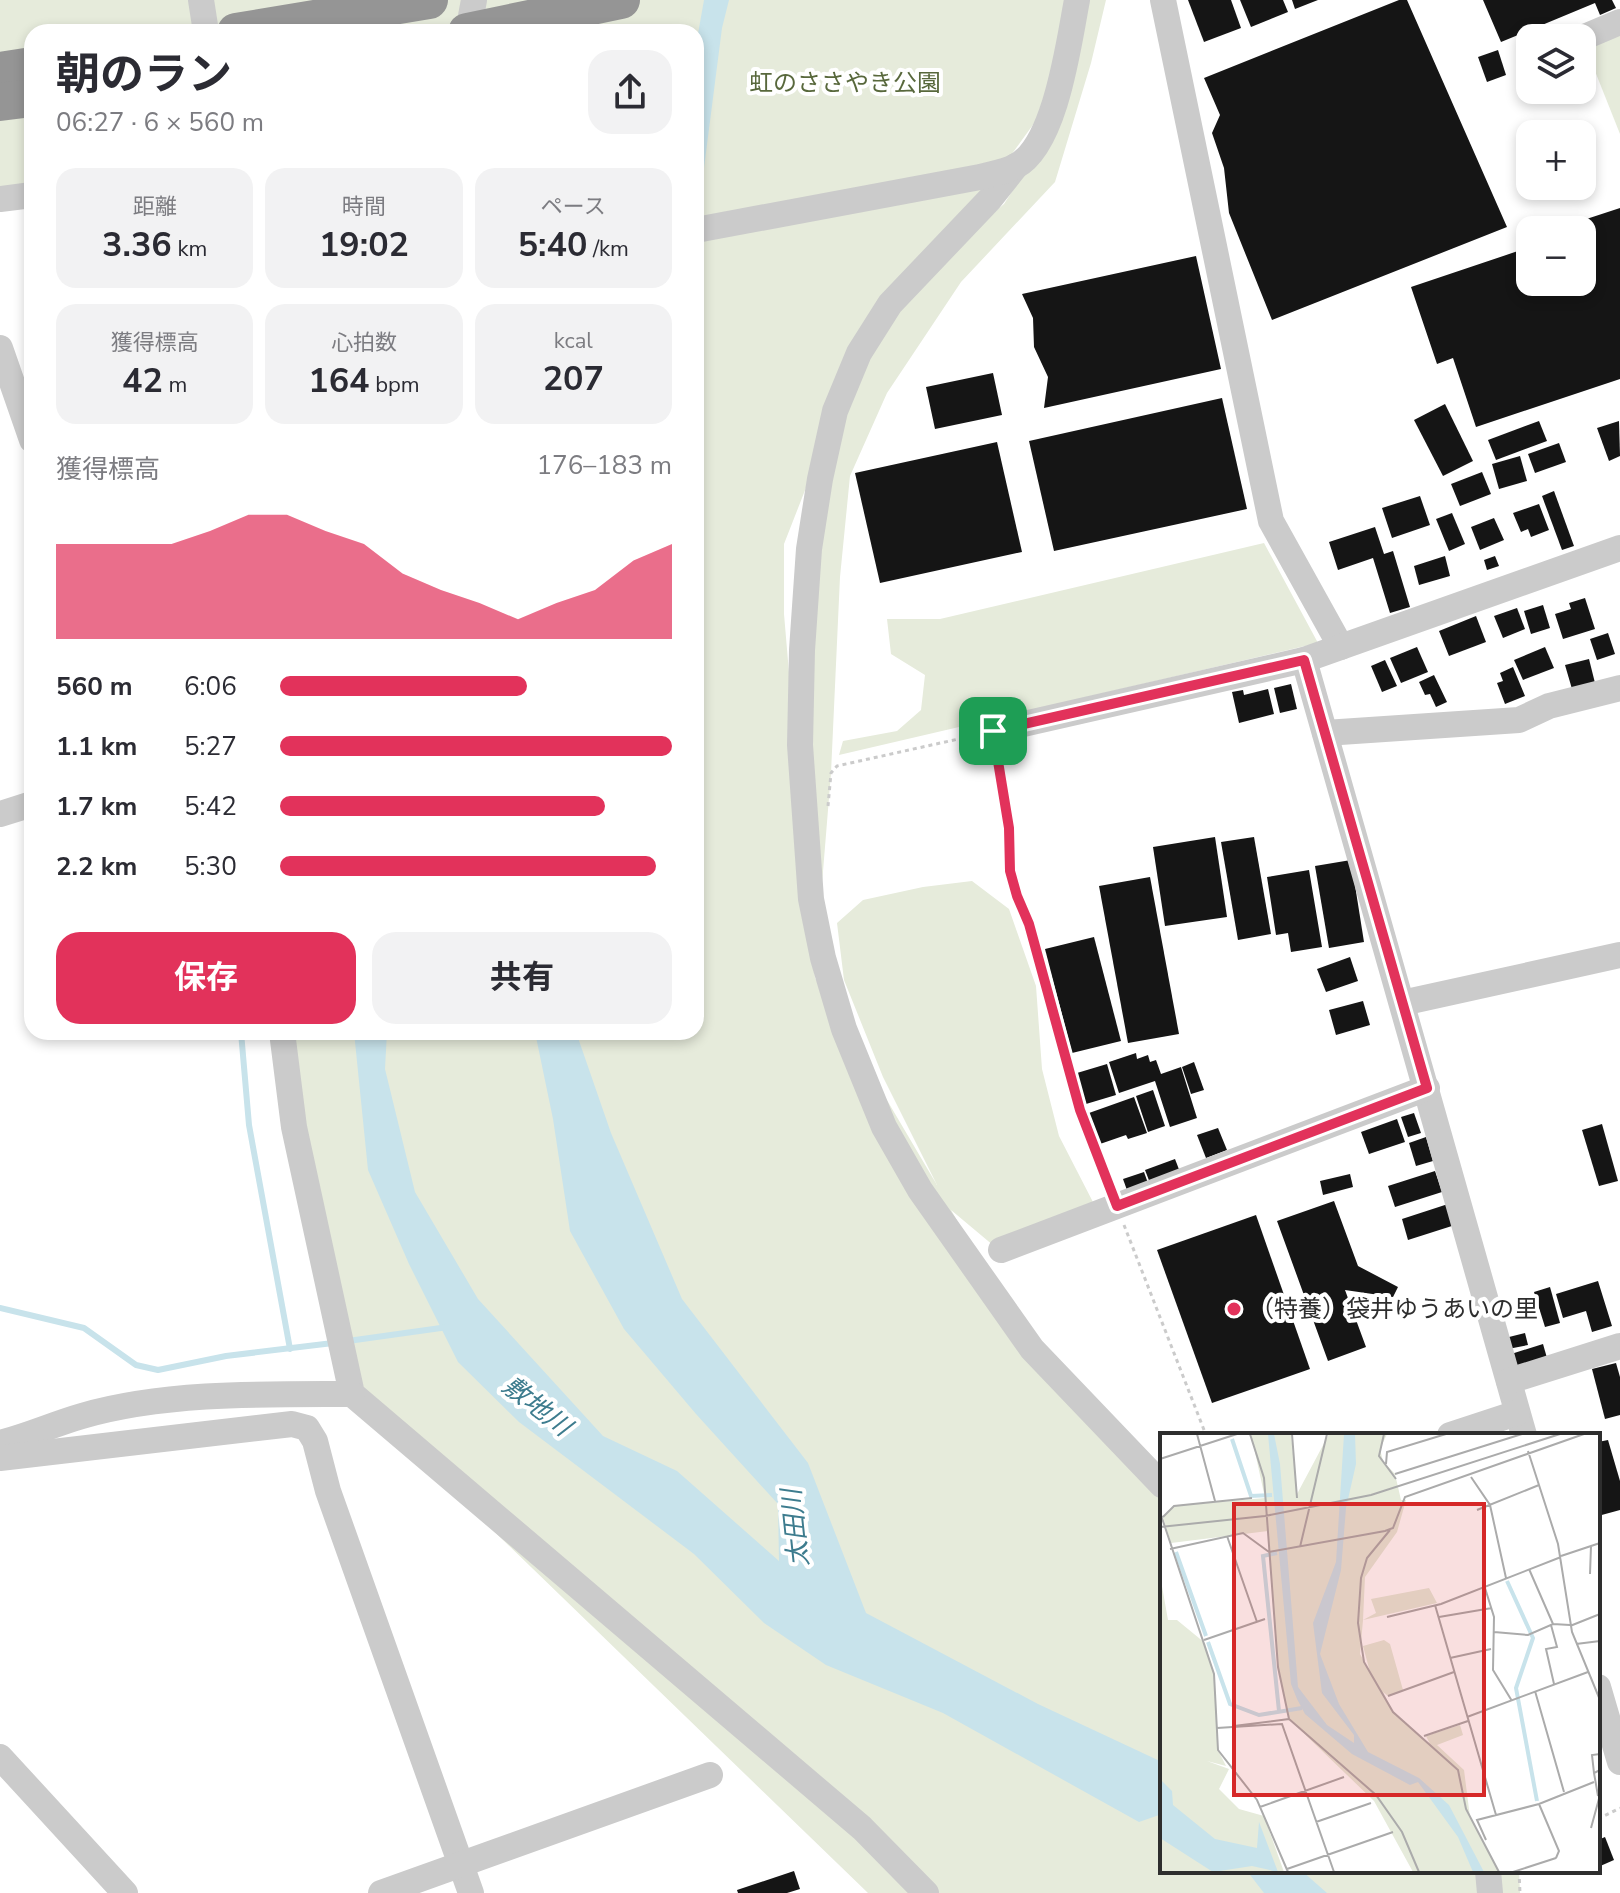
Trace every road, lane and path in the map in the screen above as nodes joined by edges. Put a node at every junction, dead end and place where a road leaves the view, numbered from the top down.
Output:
1 (201, 0) edge
2 (429, 0) edge
3 (474, 0) edge
4 (621, 0) edge
5 (1077, 0) edge
6 (1163, 0) edge
7 (1620, 22) edge
8 (205, 24) edge
9 (284, 24) edge
10 (469, 24) edge
11 (506, 24) edge
12 (1596, 32) edge
13 (24, 67) edge
14 (0, 71) edge
15 (24, 99) edge
16 (0, 102) edge
17 (1016, 166) junction
18 (24, 196) edge
19 (0, 199) edge
20 (704, 229) edge
21 (0, 348) edge
22 (24, 417) edge
23 (1620, 548) edge
24 (1341, 647) junction
25 (1304, 660) junction
26 (1620, 688) edge
27 (993, 731) junction
28 (1325, 733) junction
29 (24, 806) edge
30 (0, 814) edge
31 (827, 819) dead end
32 (1620, 955) edge
33 (1402, 1003) junction
34 (283, 1040) edge
35 (1427, 1088) junction
36 (1117, 1206) junction
37 (1001, 1250) dead end
38 (1620, 1346) edge
39 (1509, 1381) junction
40 (352, 1394) junction
41 (1520, 1424) edge
42 (1205, 1433) edge
43 (1463, 1433) edge
44 (0, 1443) edge
45 (0, 1458) edge
46 (1160, 1483) edge
47 (1600, 1694) edge
48 (0, 1757) edge
49 (1620, 1762) edge
50 (710, 1775) dead end
51 (1620, 1808) edge
52 (1600, 1818) edge
53 (461, 1865) junction
54 (1488, 1873) edge
55 (1519, 1873) edge
56 (125, 1893) edge
57 (381, 1893) edge
58 (471, 1893) edge
59 (926, 1893) edge
60 (1490, 1893) edge
61 (1520, 1893) edge

1 - 8 street
2 - 9 highway
3 - 10 street
4 - 11 highway, bridge
5 - 17 street
6 - 24 street
7 - 12 street
13 - 14 highway
15 - 16 highway
17 - 20 street
17 - 46 street
18 - 19 street
21 - 22 street
23 - 24 street
24 - 25 street
25 - 27 street
25 - 28 street
26 - 28 street
27 - 31 path
27 - 36 path
28 - 33 street
29 - 30 street
32 - 33 street
33 - 35 street
34 - 40 street
35 - 36 street
35 - 39 street
36 - 37 street
36 - 42 path
38 - 39 street
39 - 41 street
40 - 44 street
40 - 59 street
41 - 43 street
45 - 53 street
47 - 49 street
48 - 56 street
50 - 53 street
51 - 52 path
53 - 57 street
53 - 58 street
54 - 60 street
55 - 61 path

